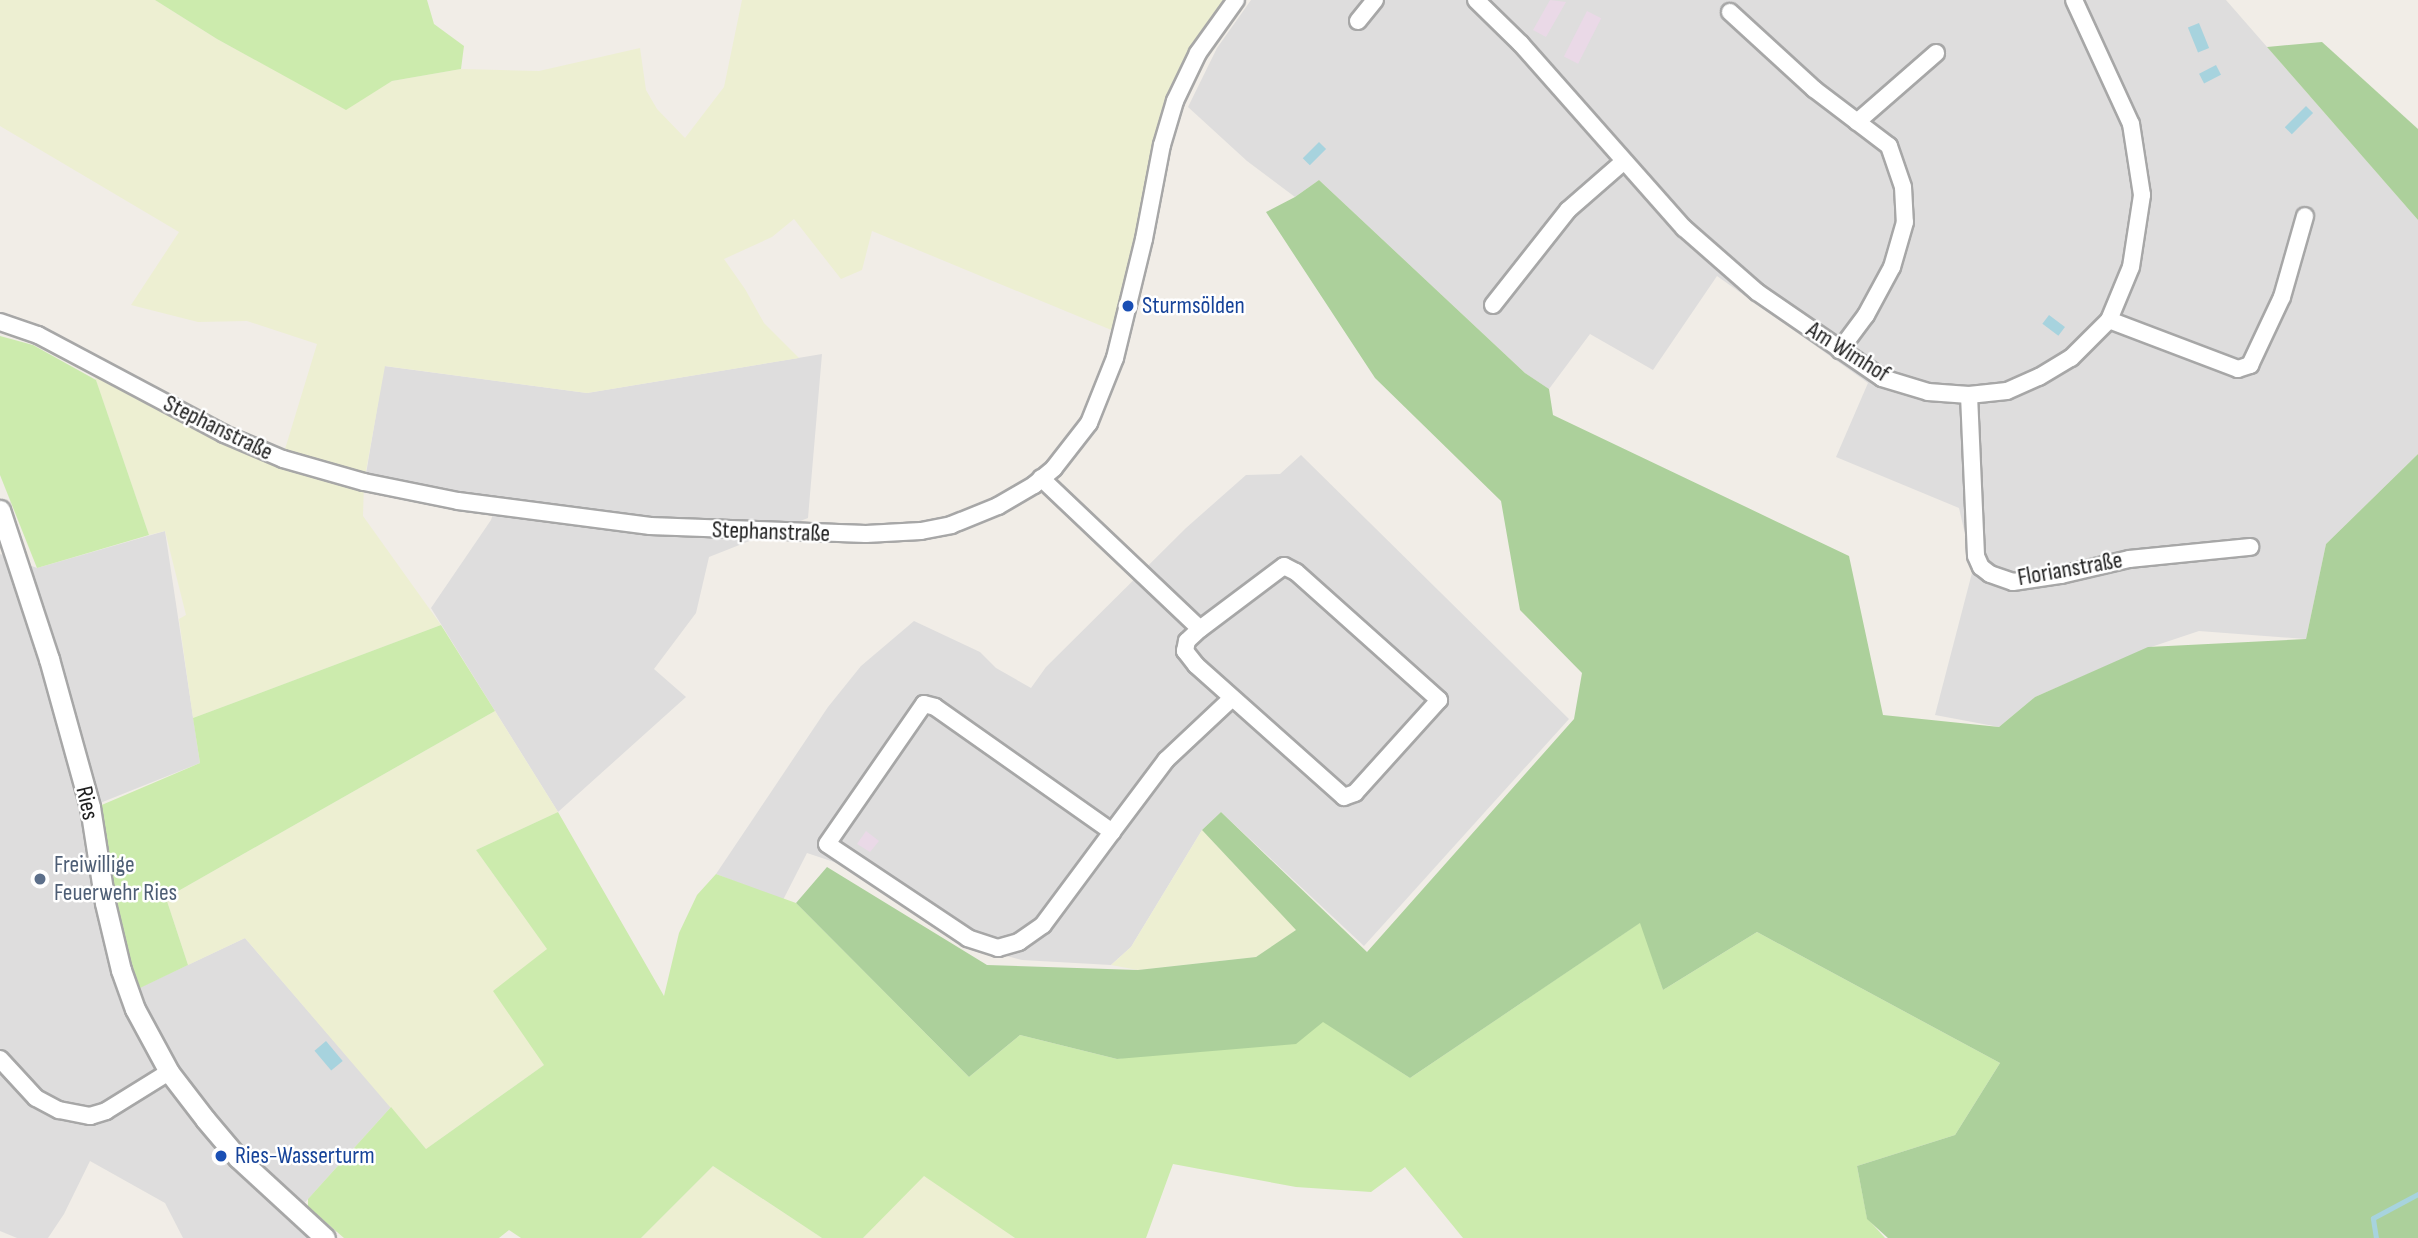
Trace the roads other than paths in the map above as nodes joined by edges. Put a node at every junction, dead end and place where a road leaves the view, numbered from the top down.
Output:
1 (1237, 0) edge
2 (1375, 0) edge
3 (1476, 0) edge
4 (2074, 0) edge
5 (1730, 12) dead end
6 (1358, 21) dead end
7 (1936, 53) dead end
8 (1857, 122) junction
9 (1623, 162) junction
10 (2305, 216) dead end
11 (1493, 305) dead end
12 (2109, 320) junction
13 (0, 322) edge
14 (1840, 350) junction
15 (1969, 396) junction
16 (1041, 478) junction
17 (0, 510) edge
18 (4, 536) edge
19 (2250, 547) dead end
20 (1200, 629) junction
21 (1231, 699) junction
22 (1112, 832) junction
23 (0, 1059) edge
24 (169, 1072) junction
25 (325, 1238) edge

1 - 16 street, Stephanstraße
2 - 6 street
3 - 9 street, Am Wimhof
4 - 12 street, Am Wimhof
5 - 8 street
7 - 8 street
8 - 14 street
9 - 11 street
9 - 14 street, Am Wimhof
10 - 12 street
12 - 15 street, Am Wimhof
13 - 16 street, Stephanstraße
14 - 15 street, Am Wimhof
15 - 19 street, Florianstraße
16 - 20 street
17 - 18 street, Ries
18 - 24 street, Ries
20 - 21 street
20 - 21 street
21 - 22 street
22 - 22 street
23 - 24 street
24 - 25 street, Ries

